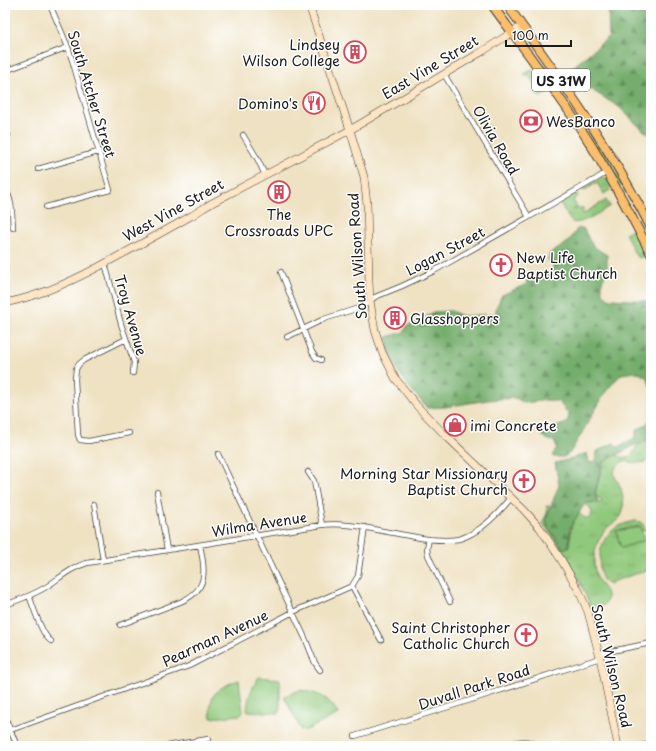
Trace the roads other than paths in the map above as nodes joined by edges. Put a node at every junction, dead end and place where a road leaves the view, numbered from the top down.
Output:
1 (50, 5) edge
2 (135, 5) edge
3 (144, 5) edge
4 (309, 5) edge
5 (492, 5) edge
6 (507, 5) edge
7 (522, 26) junction
8 (512, 32) junction
9 (68, 47) junction
10 (5, 71) edge
11 (444, 74) junction
12 (350, 130) junction
13 (243, 135) dead end
14 (98, 152) junction
15 (38, 169) dead end
16 (607, 172) junction
17 (265, 175) junction
18 (5, 189) edge
19 (46, 207) dead end
20 (529, 217) junction
21 (13, 228) dead end
22 (651, 228) edge
23 (651, 254) edge
24 (105, 263) junction
25 (281, 272) dead end
26 (370, 301) junction
27 (5, 303) edge
28 (303, 329) junction
29 (287, 337) dead end
30 (126, 339) junction
31 (321, 360) dead end
32 (133, 373) dead end
33 (130, 433) dead end
34 (218, 454) dead end
35 (308, 472) dead end
36 (157, 492) dead end
37 (511, 498) junction
38 (94, 504) dead end
39 (322, 525) junction
40 (365, 527) junction
41 (256, 535) junction
42 (428, 538) junction
43 (200, 545) junction
44 (167, 550) junction
45 (103, 560) junction
46 (352, 586) junction
47 (29, 596) junction
48 (450, 602) dead end
49 (5, 605) edge
50 (293, 612) junction
51 (120, 625) dead end
52 (381, 640) dead end
53 (51, 641) dead end
54 (651, 644) edge
55 (600, 658) junction
56 (320, 670) dead end
57 (5, 717) edge
58 (8, 731) edge
59 (355, 736) dead end
60 (208, 739) dead end
61 (651, 744) edge
62 (16, 746) edge
63 (167, 746) edge
64 (500, 746) edge
65 (536, 746) edge
66 (618, 746) edge
67 (640, 746) edge

1 - 9 street, South Atcher Street
2 - 3 street
4 - 12 main road, South Wilson Road
5 - 8 highway, US 31W
6 - 7 highway, US 31W
7 - 8 main road, East Vine Street
7 - 22 highway, US 31W
8 - 11 main road, East Vine Street
8 - 16 highway, US 31W
9 - 10 street
9 - 14 street, South Atcher Street
11 - 12 main road, East Vine Street
11 - 20 street, Olivia Road
12 - 17 main road, West Vine Street
12 - 26 main road, South Wilson Road
13 - 17 street
14 - 15 street
14 - 19 street, South Atcher Street
16 - 20 street, Logan Street
16 - 23 highway, US 31W
17 - 24 main road, West Vine Street
18 - 21 street
20 - 26 street, Logan Street
24 - 27 main road, West Vine Street
24 - 30 street, Troy Avenue
25 - 28 street
26 - 28 street, Logan Street
26 - 37 main road, South Wilson Road
28 - 29 street, Logan Street
28 - 31 street
30 - 32 street, Troy Avenue
30 - 33 street
34 - 41 street
35 - 39 street
36 - 44 street
37 - 42 street, Wilma Avenue
37 - 55 main road, South Wilson Road
38 - 45 street
39 - 40 street, Wilma Avenue
39 - 41 street, Wilma Avenue
40 - 42 street, Wilma Avenue
40 - 46 street
41 - 43 street, Wilma Avenue
41 - 50 street
42 - 48 street
43 - 44 street, Wilma Avenue
43 - 51 street
44 - 45 street, Wilma Avenue
45 - 47 street, Wilma Avenue
46 - 50 street, Pearman Avenue
46 - 52 street
47 - 49 street, Wilma Avenue
47 - 53 street
50 - 56 street
50 - 58 street, Pearman Avenue
54 - 55 street, Duvall Park Road
55 - 59 street, Duvall Park Road
55 - 66 main road, South Wilson Road
57 - 58 street
58 - 62 street
60 - 63 street
61 - 67 street
64 - 65 street

